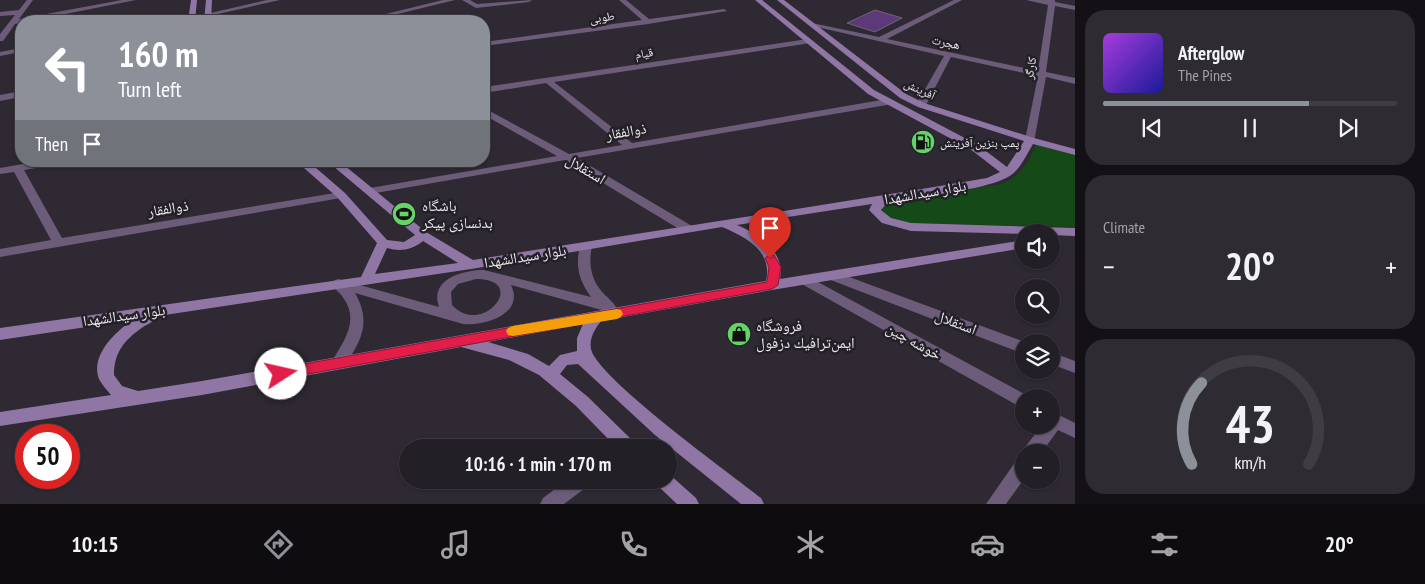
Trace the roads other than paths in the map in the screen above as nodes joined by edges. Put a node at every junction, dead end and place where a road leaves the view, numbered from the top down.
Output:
1 (30, 0) edge
2 (133, 0) edge
3 (194, 0) edge
4 (209, 0) edge
5 (278, 0) edge
6 (452, 0) edge
7 (465, 0) edge
8 (529, 0) edge
9 (622, 0) edge
10 (758, 0) edge
11 (958, 0) edge
12 (1029, 0) edge
13 (784, 1) edge
14 (1052, 2) edge
15 (1075, 8) edge
16 (724, 11) dead end
17 (20, 12) junction
18 (0, 14) edge
19 (18, 15) edge
20 (53, 15) edge
21 (192, 15) edge
22 (208, 15) edge
23 (220, 15) edge
24 (386, 15) edge
25 (15, 22) edge
26 (648, 22) junction
27 (812, 24) junction
28 (0, 39) edge
29 (879, 40) junction
30 (808, 41) junction
31 (490, 43) edge
32 (15, 51) edge
33 (0, 54) edge
34 (949, 54) junction
35 (1042, 74) junction
36 (875, 75) junction
37 (853, 77) junction
38 (548, 81) junction
39 (1075, 81) edge
40 (490, 89) edge
41 (15, 95) edge
42 (0, 98) edge
43 (887, 102) junction
44 (921, 105) junction
45 (490, 114) edge
46 (1030, 140) junction
47 (630, 146) junction
48 (1075, 152) edge
49 (567, 157) junction
50 (22, 167) edge
51 (308, 167) edge
52 (340, 167) edge
53 (16, 168) junction
54 (0, 171) edge
55 (1007, 173) junction
56 (370, 191) junction
57 (341, 195) junction
58 (884, 199) junction
59 (723, 223) junction
60 (688, 229) junction
61 (1075, 232) edge
62 (422, 235) junction
63 (1075, 237) edge
64 (1060, 239) edge
65 (59, 243) junction
66 (383, 243) junction
67 (586, 246) junction
68 (1015, 246) edge
69 (0, 253) edge
70 (471, 265) junction
71 (491, 275) junction
72 (832, 276) junction
73 (366, 279) junction
74 (805, 280) junction
75 (338, 284) junction
76 (772, 285) junction
77 (160, 310) junction
78 (614, 310) junction
79 (457, 317) junction
80 (596, 318) junction
81 (0, 334) edge
82 (457, 341) junction
83 (1015, 345) edge
84 (1060, 361) edge
85 (340, 363) junction
86 (593, 367) junction
87 (1075, 367) edge
88 (552, 376) junction
89 (137, 397) junction
90 (1015, 397) edge
91 (0, 419) edge
92 (1060, 422) edge
93 (1075, 431) edge
94 (619, 439) edge
95 (1015, 476) edge
96 (570, 489) edge
97 (674, 489) edge
98 (549, 504) edge
99 (690, 504) edge
100 (755, 504) edge
101 (995, 504) edge

1 - 17 street
2 - 20 street
3 - 21 main road
4 - 22 main road
5 - 23 street
6 - 24 street
7 - 8 street
9 - 26 street
10 - 30 main road, آفرینش
11 - 29 street
12 - 14 street
13 - 27 main road, آفرینش
14 - 15 street
14 - 35 street, کارگر
16 - 26 street, طوبی
17 - 18 street
17 - 19 street
25 - 28 street
26 - 31 street, طوبی
27 - 29 street, هجرت
27 - 36 main road, آفرینش
29 - 34 street, هجرت
30 - 37 main road, آفرینش
30 - 38 street, قیام
32 - 33 street
34 - 35 street, هجرت
34 - 44 street
35 - 39 street, هجرت
35 - 46 street, کارگر
36 - 37 main road
36 - 44 main road, آفرینش
37 - 43 main road, آفرینش
38 - 40 street, قیام
38 - 47 street
41 - 42 street
43 - 47 street, ذوالفقار
43 - 55 main road, آفرینش
44 - 46 main road, آفرینش
45 - 49 street, استقلال
46 - 48 main road, آفرینش
46 - 55 main road
47 - 49 street, ذوالفقار
49 - 56 street, ذوالفقار
49 - 60 street, استقلال
50 - 53 street
51 - 57 main road
52 - 56 main road
53 - 54 street
53 - 65 street
55 - 58 main road, بلوار سیدالشهدا
56 - 62 main road
57 - 65 street, ذوالفقار
57 - 66 main road
58 - 59 main road, بلوار سیدالشهدا
58 - 61 main road
59 - 60 main road, بلوار سیدالشهدا
59 - 76 main road
60 - 67 main road, بلوار سیدالشهدا
62 - 66 main road
62 - 70 main road
63 - 64 main road
65 - 69 street, ذوالفقار
66 - 73 main road
67 - 70 main road, بلوار سیدالشهدا
67 - 78 street
68 - 72 main road
70 - 73 main road, بلوار سیدالشهدا
71 - 78 street
71 - 79 street
71 - 79 street
72 - 74 main road
72 - 83 street, استقلال
73 - 75 main road, بلوار سیدالشهدا
74 - 76 main road
74 - 90 street, خوشه چین
75 - 77 main road, بلوار سیدالشهدا
75 - 79 street
75 - 85 street
76 - 78 main road
77 - 81 main road, بلوار سیدالشهدا
77 - 89 main road
78 - 80 main road
80 - 82 main road
80 - 86 main road
82 - 85 main road
82 - 88 main road
84 - 87 street
85 - 89 main road
86 - 88 main road
86 - 100 main road
88 - 94 main road
89 - 91 main road
92 - 93 street
95 - 101 street
96 - 98 street
97 - 99 main road

